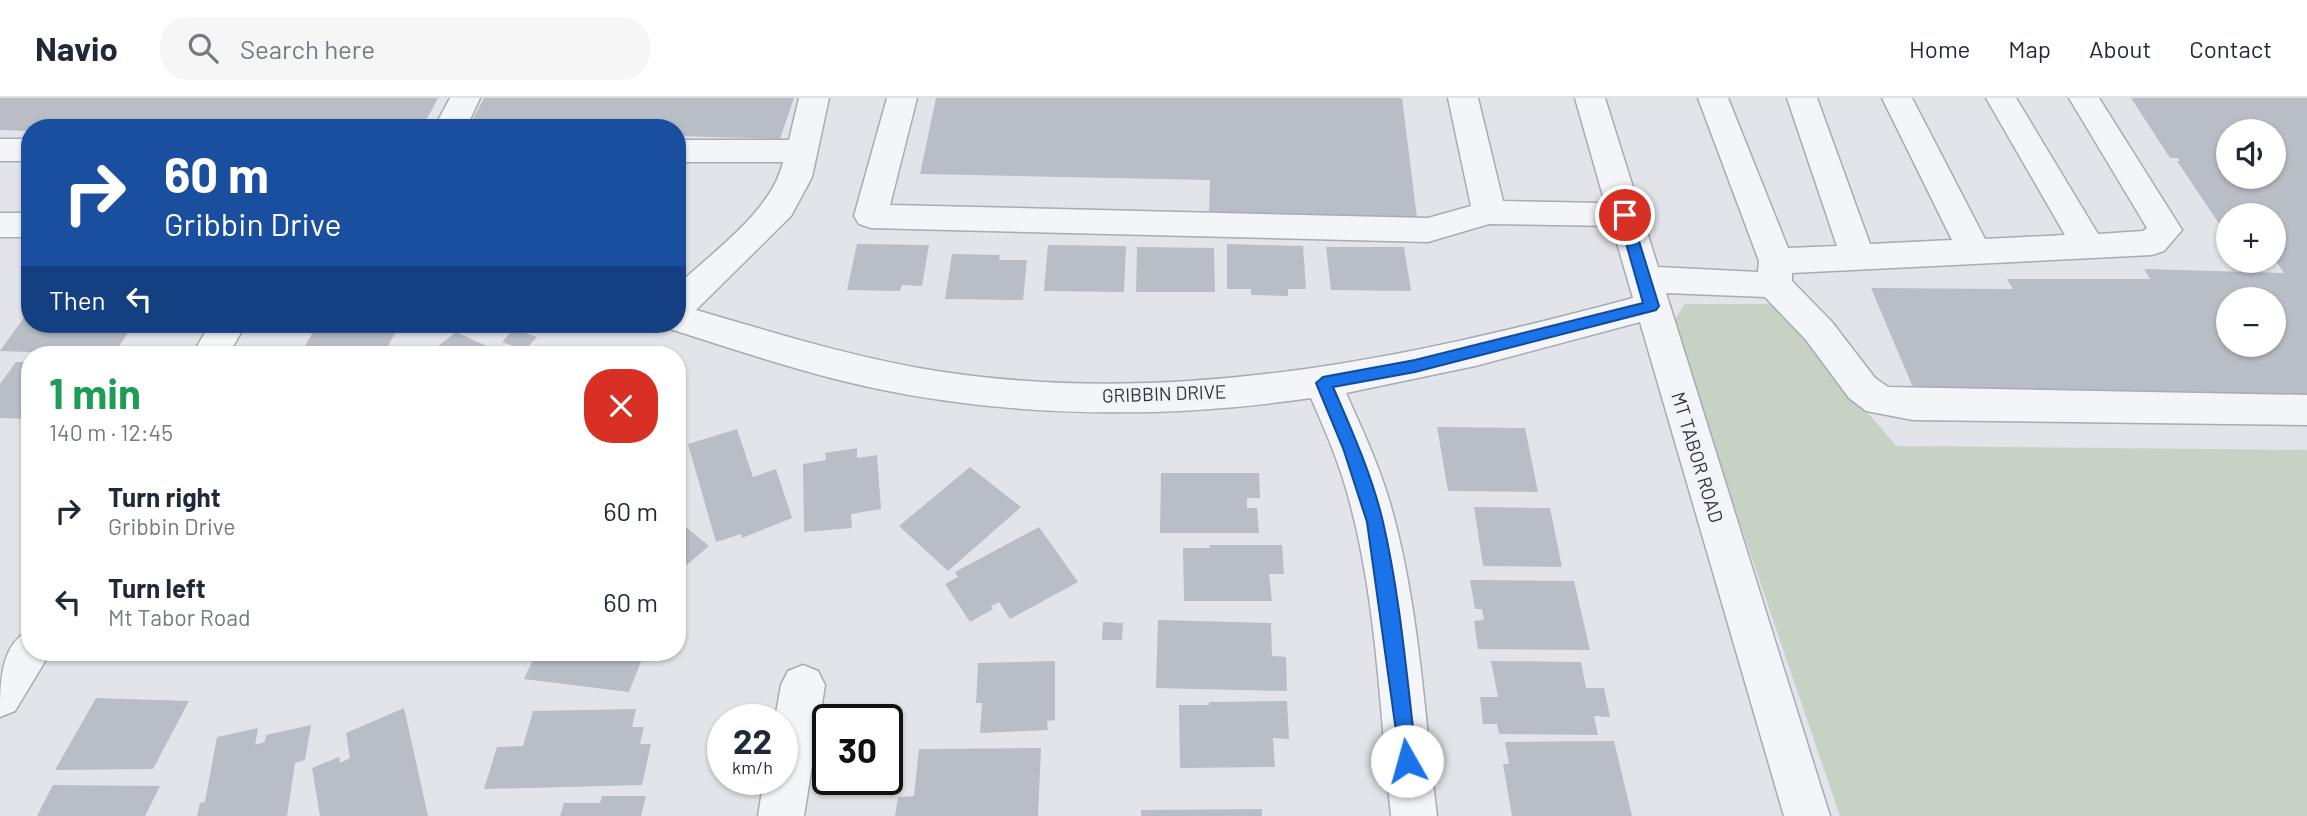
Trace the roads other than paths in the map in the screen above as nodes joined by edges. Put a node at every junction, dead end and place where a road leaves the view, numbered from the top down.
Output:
1 (465, 98) edge
2 (814, 98) edge
3 (902, 98) edge
4 (1463, 98) edge
5 (1590, 98) edge
6 (1713, 98) edge
7 (1802, 98) edge
8 (1897, 98) edge
9 (2001, 98) edge
10 (2084, 98) edge
11 (454, 119) edge
12 (0, 150) edge
13 (21, 150) edge
14 (686, 151) edge
15 (802, 151) junction
16 (1489, 212) junction
17 (1625, 215) junction
18 (0, 225) edge
19 (21, 225) edge
20 (2088, 245) junction
21 (1973, 249) junction
22 (1858, 257) junction
23 (1775, 273) junction
24 (1647, 292) junction
25 (686, 298) edge
26 (686, 321) edge
27 (1323, 383) junction
28 (2307, 410) edge
29 (22, 661) edge
30 (803, 685) dead end
31 (0, 697) edge
32 (781, 816) edge
33 (1413, 816) edge
34 (1807, 816) edge

1 - 11 street
2 - 15 street
3 - 16 street
4 - 16 street
5 - 17 street, MT TABOR ROAD
6 - 23 street
7 - 22 street
8 - 21 street
9 - 20 street
10 - 20 street, GRIBBIN DRIVE
12 - 13 street
14 - 15 street
15 - 25 street
16 - 17 street
17 - 24 street, MT TABOR ROAD
18 - 19 street
20 - 21 street, GRIBBIN DRIVE
21 - 22 street, GRIBBIN DRIVE
22 - 23 street, GRIBBIN DRIVE
23 - 24 street, GRIBBIN DRIVE
23 - 28 street
24 - 27 street, GRIBBIN DRIVE
24 - 34 street, MT TABOR ROAD
26 - 27 street, GRIBBIN DRIVE
27 - 33 street
29 - 31 street
30 - 32 street

